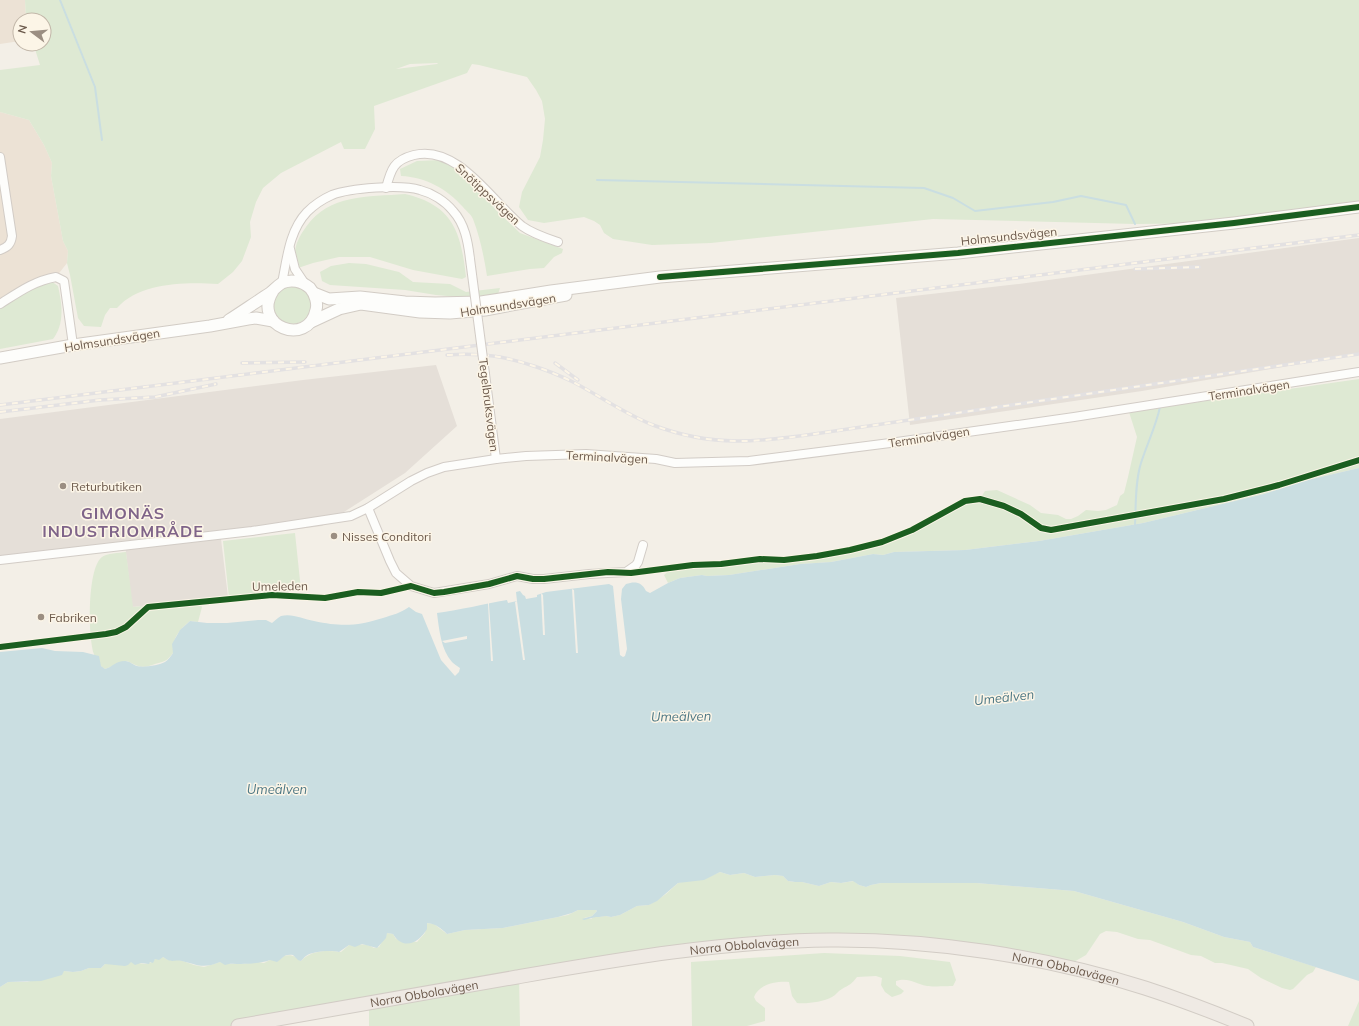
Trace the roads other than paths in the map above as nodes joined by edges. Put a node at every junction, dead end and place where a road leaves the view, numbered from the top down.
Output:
1 (0, 157) edge
2 (386, 188) junction
3 (1359, 207) edge
4 (558, 242) dead end
5 (290, 247) junction
6 (0, 250) edge
7 (282, 283) junction
8 (611, 283) junction
9 (305, 284) junction
10 (273, 291) junction
11 (314, 293) junction
12 (0, 304) edge
13 (273, 321) junction
14 (311, 322) junction
15 (223, 323) junction
16 (73, 345) junction
17 (0, 358) edge
18 (1359, 372) edge
19 (496, 459) junction
20 (368, 508) junction
21 (643, 545) dead end
22 (0, 560) edge
23 (238, 1026) edge
24 (1247, 1026) edge

1 - 6 street
2 - 4 street, Snötippsvägen
2 - 5 street, Tegelbruksvägen
2 - 19 street, Tegelbruksvägen, bridge
3 - 8 main road, Holmsundsvägen
5 - 7 street, Tegelbruksvägen
5 - 9 street, Tegelbruksvägen
7 - 9 main road
7 - 10 main road, Holmsundsvägen
8 - 11 main road, Holmsundsvägen
8 - 14 main road, Holmsundsvägen
9 - 11 main road, Holmsundsvägen
10 - 13 main road
10 - 15 main road, Holmsundsvägen
11 - 14 main road
12 - 16 street
13 - 14 main road, Holmsundsvägen
13 - 15 main road, Holmsundsvägen
15 - 16 main road, Holmsundsvägen
16 - 17 main road, Holmsundsvägen
18 - 19 street, Terminalvägen
19 - 20 street, Tegelbruksvägen
20 - 21 street
20 - 22 street, Tegelbruksvägen
23 - 24 highway, Norra Obbolavägen

